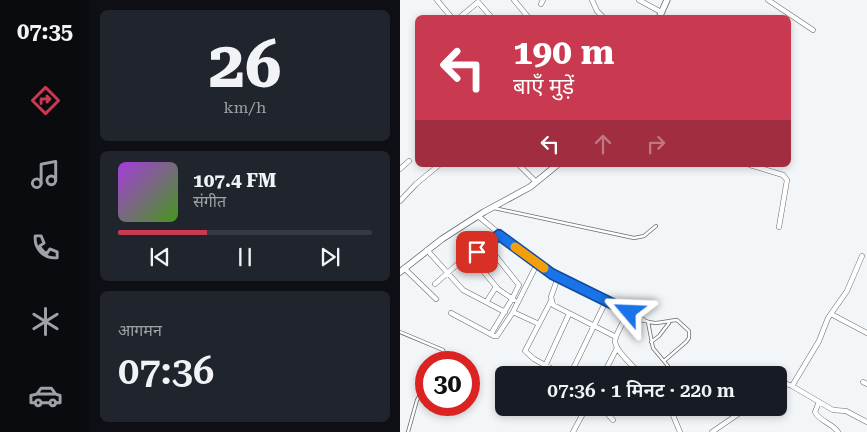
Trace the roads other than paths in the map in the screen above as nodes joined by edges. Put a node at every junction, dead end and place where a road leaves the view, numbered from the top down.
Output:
1 (437, 0) edge
2 (514, 0) edge
3 (592, 0) edge
4 (639, 0) edge
5 (667, 0) edge
6 (768, 0) edge
7 (477, 1) edge
8 (450, 15) edge
9 (462, 15) edge
10 (489, 15) edge
11 (526, 15) edge
12 (601, 15) edge
13 (660, 15) edge
14 (790, 15) edge
15 (791, 15) edge
16 (813, 30) dead end
17 (409, 161) dead end
18 (437, 167) edge
19 (520, 167) edge
20 (555, 167) edge
21 (756, 167) edge
22 (400, 169) edge
23 (533, 185) junction
24 (400, 201) edge
25 (493, 208) junction
26 (478, 216) junction
27 (656, 226) dead end
28 (779, 227) dead end
29 (499, 235) junction
30 (486, 244) junction
31 (428, 250) junction
32 (470, 256) junction
33 (862, 256) dead end
34 (537, 264) junction
35 (402, 270) edge
36 (447, 273) junction
37 (558, 277) junction
38 (435, 284) dead end
39 (496, 287) junction
40 (436, 299) dead end
41 (512, 299) junction
42 (551, 301) junction
43 (606, 301) junction
44 (487, 302) junction
45 (518, 302) junction
46 (505, 312) junction
47 (513, 312) junction
48 (629, 312) junction
49 (451, 313) dead end
50 (569, 314) junction
51 (831, 314) junction
52 (643, 320) joint
53 (648, 322) junction
54 (670, 322) junction
55 (539, 324) junction
56 (594, 326) junction
57 (400, 332) edge
58 (867, 333) edge
59 (491, 334) junction
60 (616, 337) junction
61 (651, 342) junction
62 (617, 348) junction
63 (443, 351) edge
64 (664, 362) junction
65 (546, 366) joint
66 (574, 366) edge
67 (608, 366) edge
68 (634, 366) edge
69 (666, 366) edge
70 (787, 384) edge
71 (792, 386) junction
72 (819, 402) junction
73 (415, 410) edge
74 (582, 416) edge
75 (609, 416) edge
76 (674, 416) edge
77 (735, 416) edge
78 (613, 420) dead end
79 (867, 422) edge
80 (408, 432) edge
81 (573, 432) edge
82 (680, 432) edge
83 (712, 432) edge
84 (838, 432) edge

1 - 8 street
2 - 11 street
3 - 12 street
4 - 13 street
5 - 13 street
6 - 14 street
7 - 9 street
7 - 10 street
15 - 16 street
17 - 22 street
18 - 24 street
19 - 23 street
20 - 23 street
21 - 28 street
23 - 25 street
25 - 26 street
25 - 27 lane
26 - 29 street
26 - 31 street
29 - 30 street
29 - 34 street
30 - 32 street
30 - 41 street
31 - 35 street
31 - 36 street
32 - 36 street
32 - 39 street
33 - 51 street
34 - 37 street
34 - 45 street
35 - 40 street
36 - 38 street
36 - 44 street
37 - 42 street
37 - 43 street
39 - 41 street
39 - 44 street
41 - 45 street
41 - 46 street
42 - 50 street
42 - 55 street
43 - 48 street
43 - 56 street
44 - 46 street
45 - 47 street
46 - 59 street
47 - 55 street
47 - 59 street
48 - 52 street
48 - 60 street
49 - 59 street
50 - 56 street
50 - 65 street
51 - 58 street
51 - 71 street
52 - 53 lane
53 - 54 lane
53 - 61 lane
54 - 61 lane
54 - 64 lane
55 - 65 street
56 - 60 street
56 - 66 street
57 - 63 lane
60 - 62 street
61 - 64 lane
62 - 67 street
62 - 68 street
64 - 69 lane
70 - 71 street
71 - 72 street
72 - 79 street
72 - 84 street
73 - 80 lane
74 - 81 street
75 - 78 street
76 - 82 street
77 - 83 street

